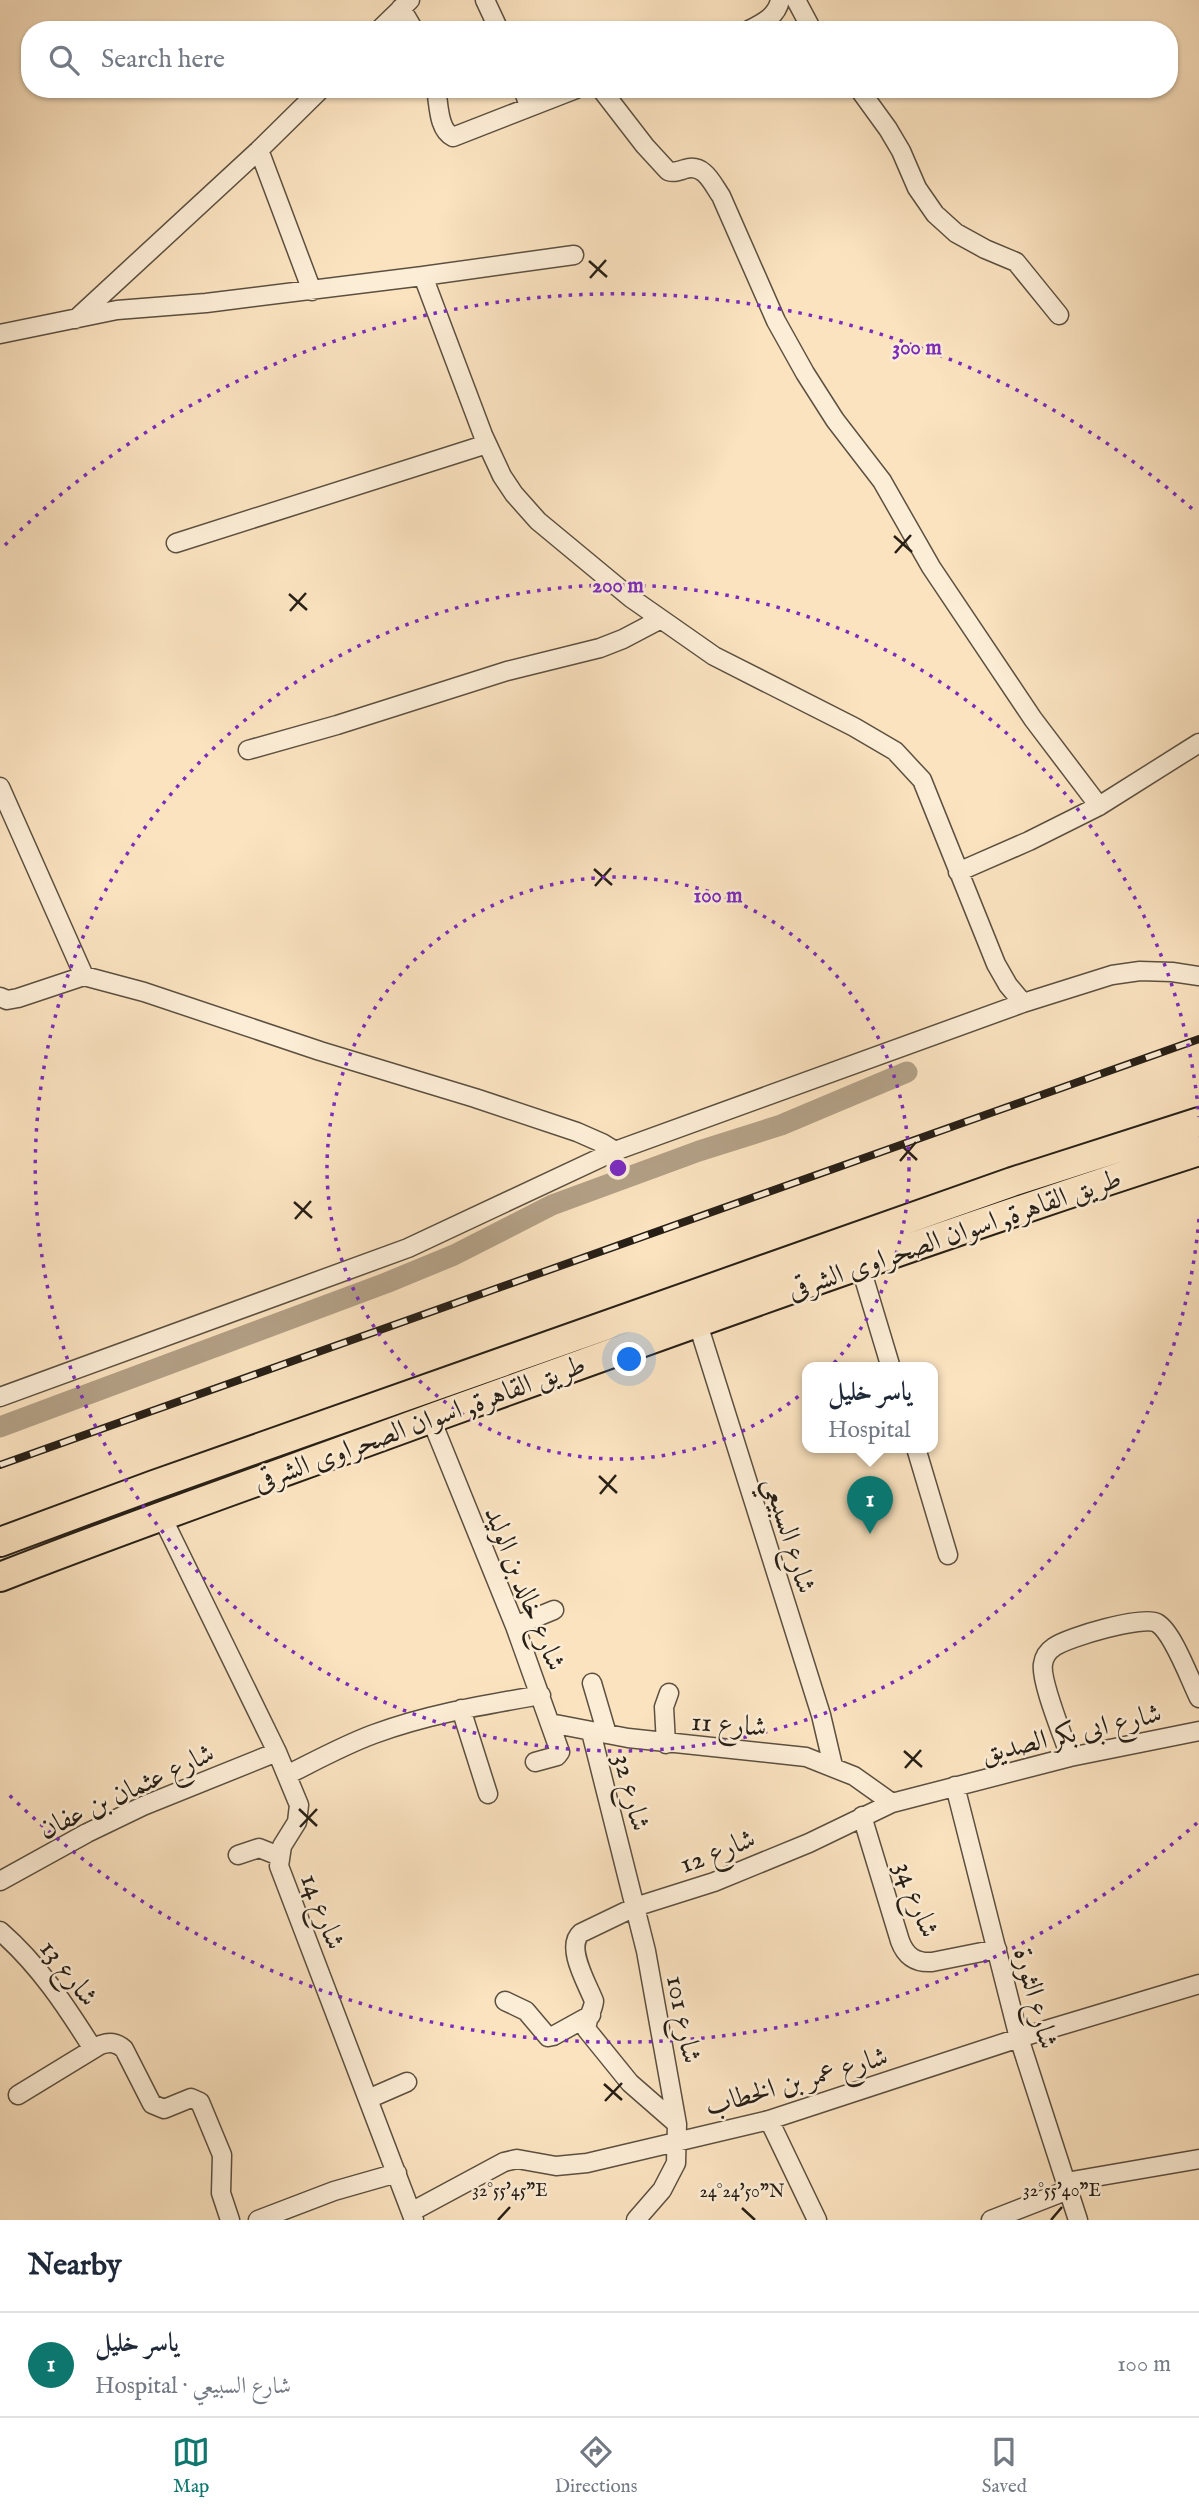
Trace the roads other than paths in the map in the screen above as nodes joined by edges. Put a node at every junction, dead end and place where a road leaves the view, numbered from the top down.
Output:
1 (485, 0) edge
2 (780, 0) edge
3 (796, 0) edge
4 (405, 4) edge
5 (388, 21) edge
6 (411, 21) edge
7 (495, 21) edge
8 (763, 21) edge
9 (807, 21) edge
10 (312, 98) edge
11 (437, 98) edge
12 (526, 98) edge
13 (608, 98) edge
14 (865, 98) edge
15 (259, 150) junction
16 (574, 254) dead end
17 (423, 276) junction
18 (312, 291) junction
19 (1059, 315) dead end
20 (76, 319) junction
21 (0, 334) edge
22 (487, 444) junction
23 (176, 542) dead end
24 (661, 619) junction
25 (1199, 743) edge
26 (248, 750) dead end
27 (0, 787) edge
28 (1099, 806) junction
29 (958, 872) junction
30 (84, 976) junction
31 (1199, 976) edge
32 (0, 998) edge
33 (1023, 1003) junction
34 (1199, 1122) edge
35 (1199, 1151) edge
36 (615, 1152) junction
37 (860, 1265) junction
38 (696, 1321) junction
39 (889, 1362) edge
40 (0, 1397) edge
41 (431, 1419) junction
42 (917, 1453) edge
43 (161, 1514) junction
44 (0, 1542) edge
45 (948, 1555) dead end
46 (0, 1577) edge
47 (554, 1610) dead end
48 (514, 1626) junction
49 (592, 1684) dead end
50 (669, 1693) dead end
51 (541, 1695) junction
52 (1199, 1698) edge
53 (461, 1709) junction
54 (550, 1723) junction
55 (1199, 1731) edge
56 (599, 1733) junction
57 (666, 1744) junction
58 (277, 1752) junction
59 (1070, 1757) junction
60 (535, 1762) dead end
61 (834, 1766) junction
62 (287, 1775) junction
63 (955, 1786) junction
64 (488, 1794) dead end
65 (892, 1803) junction
66 (862, 1816) junction
67 (237, 1855) dead end
68 (279, 1856) junction
69 (0, 1881) edge
70 (635, 1907) junction
71 (0, 1931) edge
72 (997, 1949) junction
73 (1199, 1984) edge
74 (505, 2001) dead end
75 (591, 2015) junction
76 (1019, 2038) junction
77 (93, 2049) junction
78 (407, 2082) dead end
79 (18, 2095) dead end
80 (368, 2099) junction
81 (769, 2120) junction
82 (677, 2132) junction
83 (1199, 2159) edge
84 (397, 2173) junction
85 (1067, 2186) junction
86 (412, 2216) edge
87 (230, 2220) edge
88 (258, 2220) edge
89 (636, 2220) edge
90 (817, 2220) edge
91 (991, 2220) edge
92 (1078, 2220) edge

1 - 7 street
2 - 8 street
3 - 9 street
4 - 5 street
4 - 6 street
10 - 15 street
11 - 12 street
13 - 28 street
14 - 19 street
15 - 18 street
15 - 20 street
16 - 17 street
17 - 18 street
17 - 22 street
18 - 20 street
20 - 21 street
22 - 23 street
22 - 24 street
24 - 26 street
24 - 29 street
25 - 28 street
27 - 30 street
28 - 29 street
29 - 33 street
30 - 32 street
30 - 36 street
31 - 33 street
33 - 36 street
34 - 44 highway, طريق القاهرة, اسوان الصحراوى الشرقى
35 - 37 highway, طريق القاهرة, اسوان الصحراوى الشرقى
36 - 40 street
37 - 38 highway, طريق القاهرة, اسوان الصحراوى الشرقى
37 - 39 street
38 - 41 highway, طريق القاهرة, اسوان الصحراوى الشرقى
38 - 61 street, شارع السبيعي
41 - 43 highway, طريق القاهرة, اسوان الصحراوى الشرقى
41 - 48 street, شارع خالد بن الوليد
42 - 45 street
43 - 46 highway, طريق القاهرة, اسوان الصحراوى الشرقى
43 - 58 street, شارع 14
47 - 48 street
48 - 51 street, شارع خالد بن الوليد
49 - 56 street, شارع 32
50 - 57 street
51 - 53 street
51 - 54 street, شارع خالد بن الوليد
52 - 59 street
53 - 62 street
53 - 64 street
54 - 56 street, شارع 11
54 - 60 street, شارع خالد بن الوليد
55 - 59 street, شارع ابى بكر الصديق
56 - 57 street, شارع 11
56 - 70 street, شارع 32
57 - 61 street, شارع 11
58 - 62 street, شارع 14
58 - 69 street, شارع عثمان بن عفان
59 - 63 street, شارع ابى بكر الصديق
61 - 65 street, شارع 11
62 - 68 street, شارع 14
63 - 65 street, شارع 12
63 - 72 street, شارع الثورة
65 - 66 street, شارع 12
66 - 70 street, شارع 12
66 - 72 street, شارع 34
67 - 68 street
68 - 80 street, شارع 14
70 - 75 street, شارع 12
70 - 82 street, شارع 101
71 - 77 street, شارع 13
72 - 76 street, شارع الثورة
73 - 76 street, شارع عمر بن الخطاب
74 - 75 street
75 - 82 street
76 - 81 street, شارع عمر بن الخطاب
76 - 85 street, شارع الثورة
77 - 79 street
77 - 87 street
78 - 80 street
80 - 84 street, شارع 14
81 - 82 street, شارع عمر بن الخطاب
81 - 90 street
82 - 86 street, شارع عمر بن الخطاب
82 - 89 street, شارع 101
83 - 85 street
84 - 86 street, شارع 14
84 - 88 street
85 - 91 street
85 - 92 street, شارع الثورة

